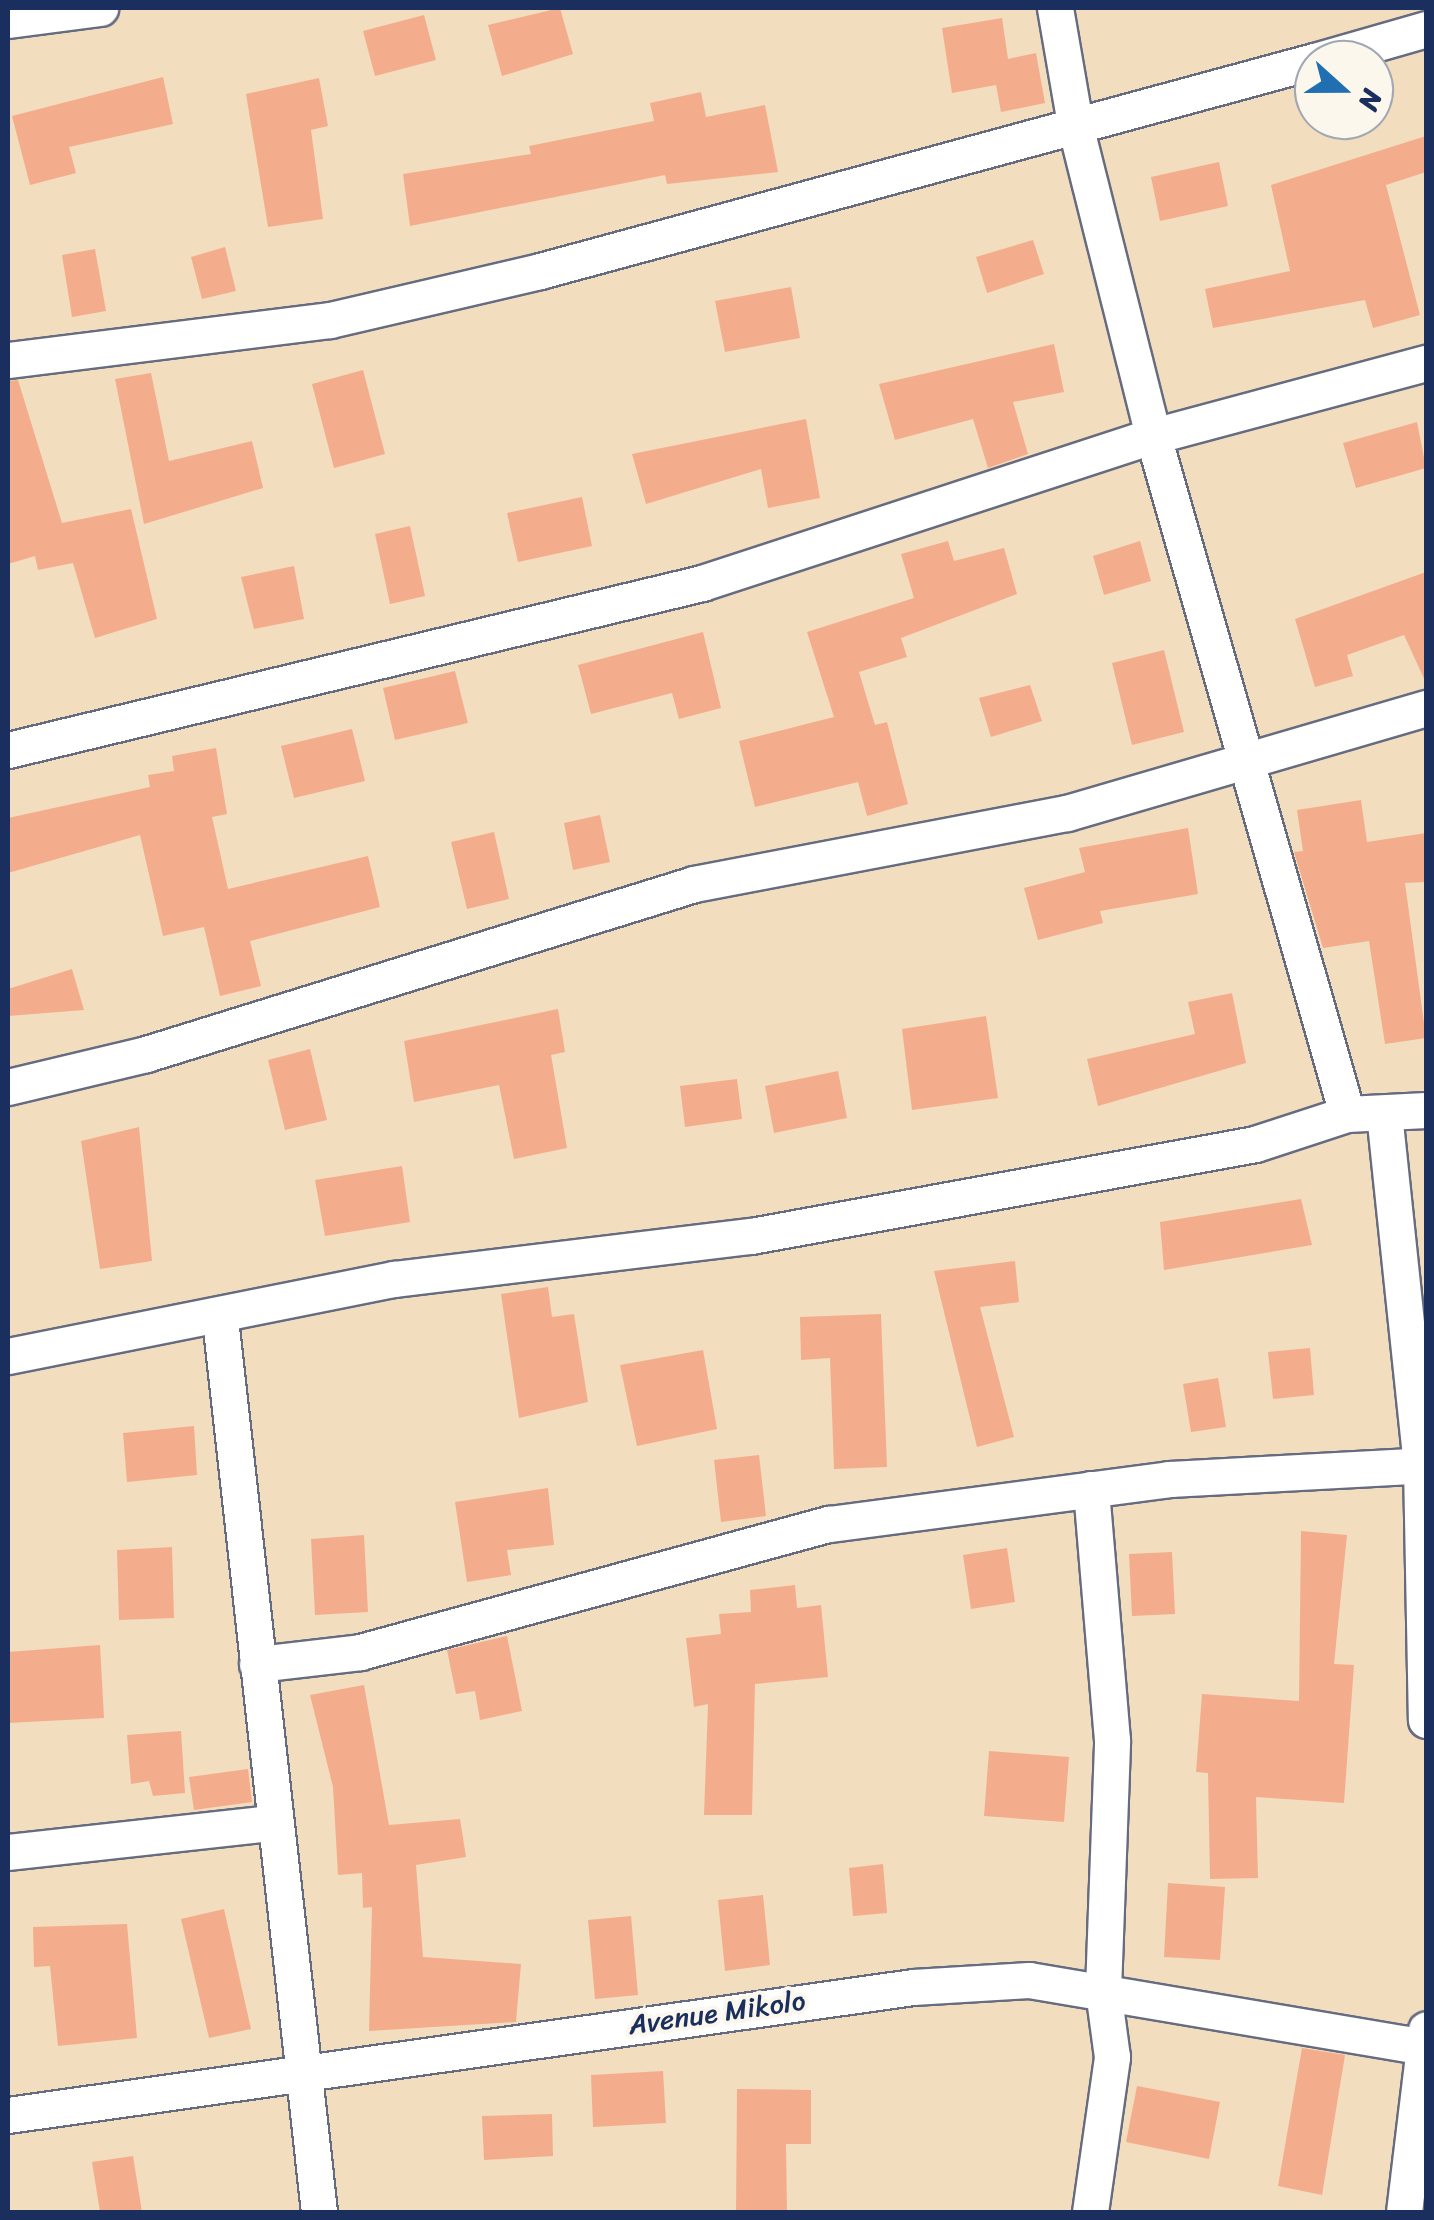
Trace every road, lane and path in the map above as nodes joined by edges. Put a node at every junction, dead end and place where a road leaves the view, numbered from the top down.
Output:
1 (100, 8) edge
2 (1055, 8) edge
3 (8, 20) edge
4 (1426, 29) edge
5 (1387, 40) edge
6 (1294, 66) edge
7 (1076, 129) junction
8 (8, 360) edge
9 (1426, 363) edge
10 (1153, 436) junction
11 (1426, 708) edge
12 (8, 750) edge
13 (1247, 759) junction
14 (8, 1088) edge
15 (1426, 1110) edge
16 (1384, 1113) junction
17 (1346, 1114) junction
18 (220, 1319) junction
19 (8, 1356) edge
20 (1424, 1465) edge
21 (1091, 1489) junction
22 (257, 1664) junction
23 (1426, 1720) edge
24 (272, 1823) junction
25 (8, 1852) edge
26 (1103, 1990) junction
27 (1425, 2040) edge
28 (306, 2075) junction
29 (8, 2116) edge
30 (319, 2212) edge
31 (1090, 2212) edge
32 (1404, 2212) edge

1 - 3 street
2 - 7 street
4 - 5 street
6 - 7 street
7 - 8 street
7 - 10 street
9 - 10 street
10 - 12 street
10 - 13 street
11 - 13 street
13 - 14 street
13 - 17 street
15 - 16 street
16 - 17 street
16 - 20 street
17 - 18 street
18 - 19 street
18 - 22 street
20 - 21 street
20 - 23 street
21 - 22 street
21 - 26 street
22 - 24 street
24 - 25 street
24 - 28 street
26 - 27 street, Avenue Mikolo
26 - 28 street, Avenue Mikolo
26 - 31 street
27 - 32 street
28 - 29 street, Avenue Mikolo
28 - 30 street

